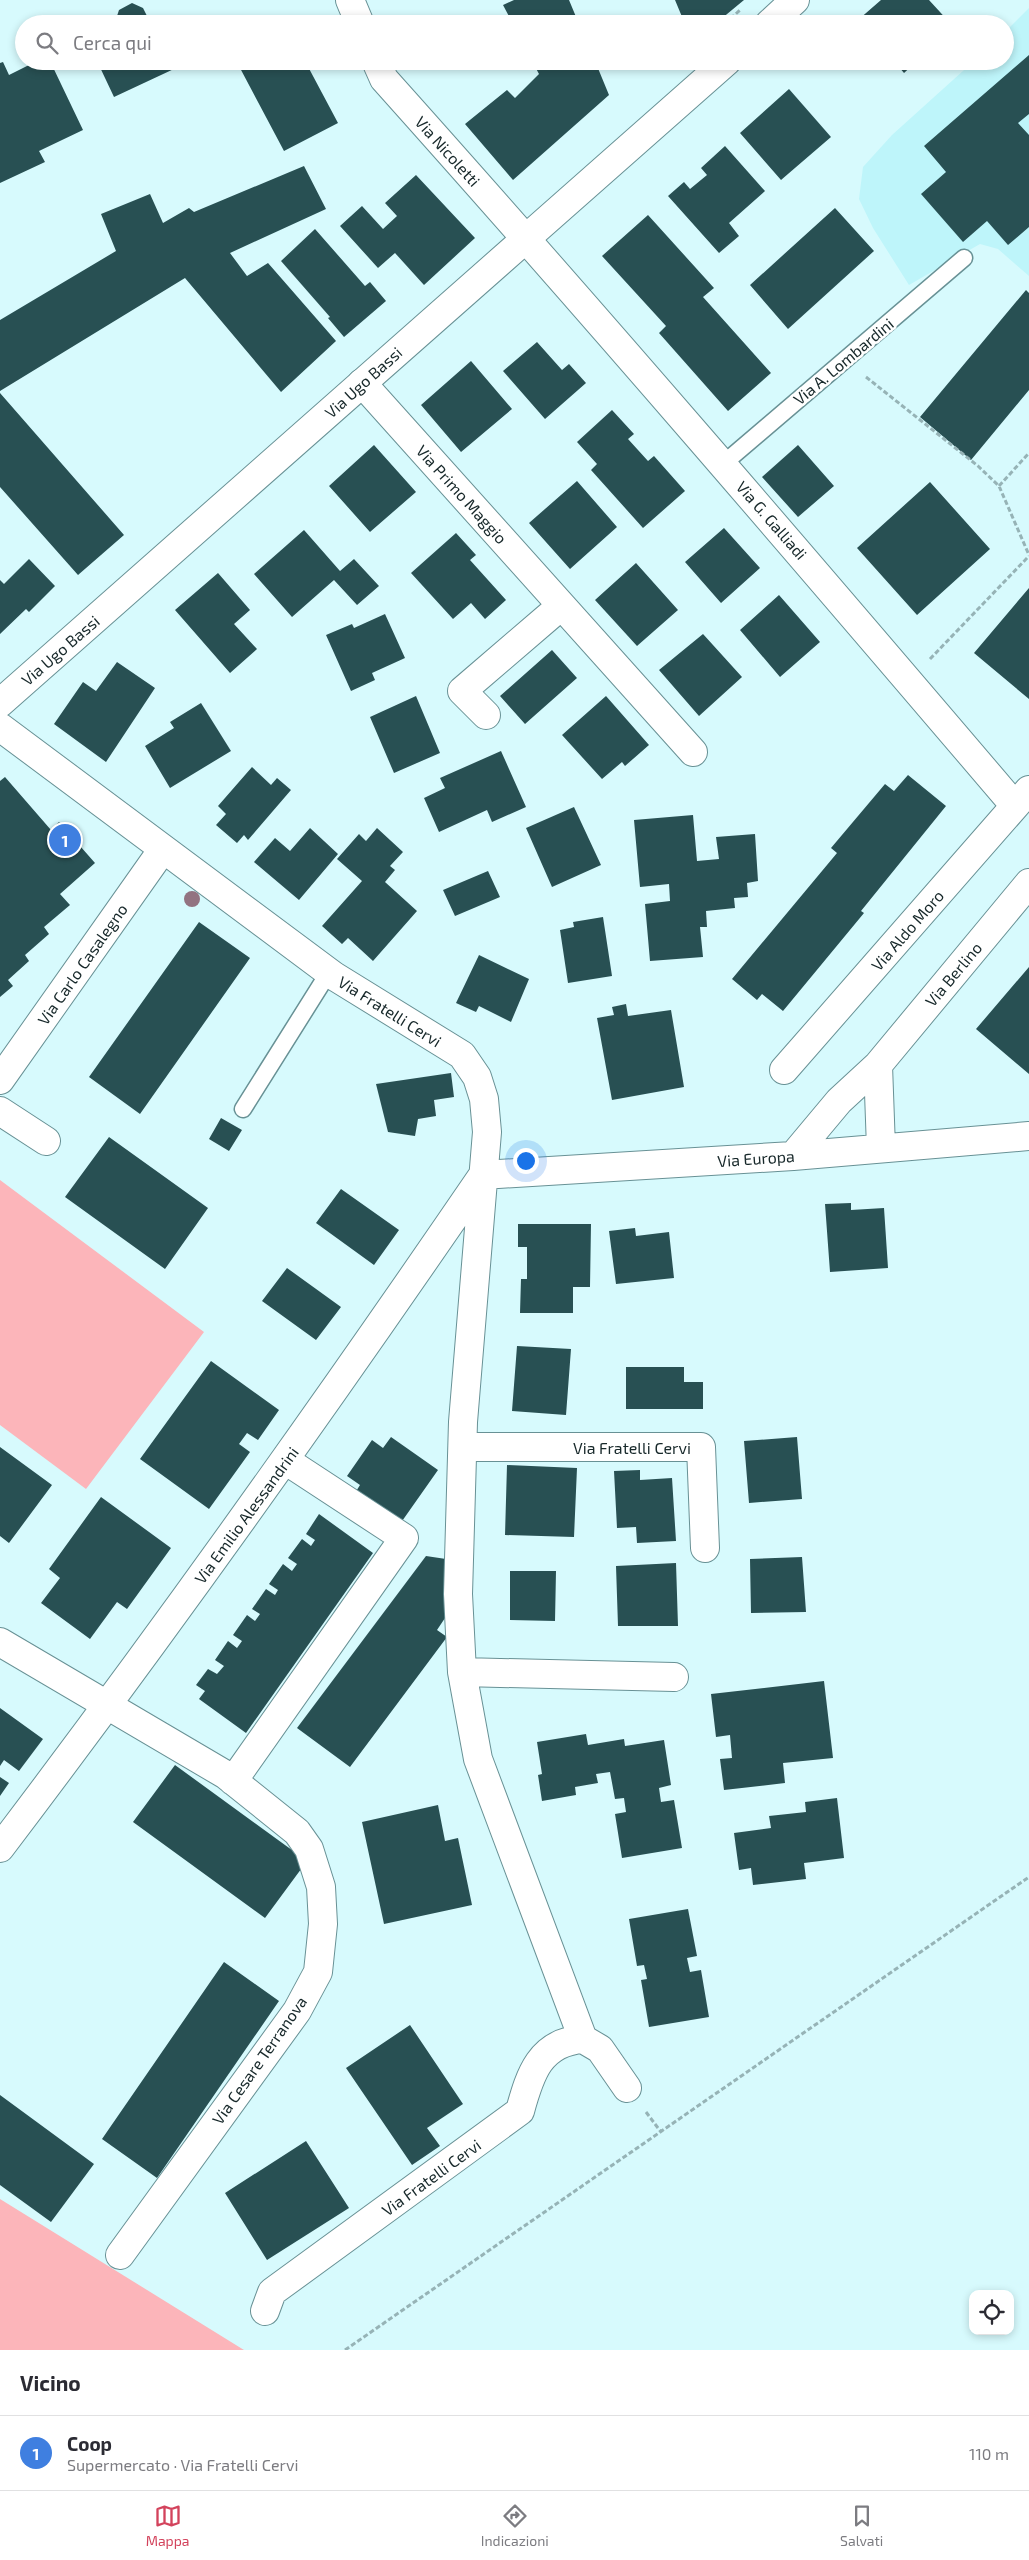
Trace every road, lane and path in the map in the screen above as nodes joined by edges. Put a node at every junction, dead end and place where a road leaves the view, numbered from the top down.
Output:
1 (350, 0) edge
2 (795, 0) edge
3 (356, 15) edge
4 (779, 15) edge
5 (380, 70) edge
6 (717, 70) edge
7 (524, 238) junction
8 (964, 258) dead end
9 (844, 360) junction
10 (362, 383) junction
11 (1029, 452) edge
12 (723, 464) junction
13 (999, 486) junction
14 (1029, 555) edge
15 (561, 606) junction
16 (909, 681) junction
17 (0, 703) edge
18 (486, 715) dead end
19 (0, 727) edge
20 (692, 752) dead end
21 (1022, 798) edge
22 (163, 849) junction
23 (1029, 883) edge
24 (329, 972) junction
25 (878, 1065) junction
26 (784, 1070) dead end
27 (0, 1080) edge
28 (243, 1110) dead end
29 (0, 1111) edge
30 (1029, 1136) edge
31 (46, 1142) dead end
32 (881, 1148) junction
33 (793, 1156) junction
34 (483, 1175) junction
35 (463, 1447) junction
36 (285, 1460) junction
37 (705, 1548) dead end
38 (0, 1642) edge
39 (462, 1672) junction
40 (674, 1677) dead end
41 (109, 1705) junction
42 (233, 1781) junction
43 (0, 1848) edge
44 (1029, 1877) edge
45 (584, 2038) junction
46 (627, 2088) dead end
47 (120, 2256) dead end
48 (265, 2311) dead end
49 (345, 2350) edge

1 - 3 street
2 - 4 street
5 - 7 street, Via Nicoletti
6 - 7 street, Via Ugo Bassi
7 - 10 street, Via Ugo Bassi
7 - 12 street, Via G. Galliadi
8 - 9 lane, Via A. Lombardini
9 - 12 lane, Via A. Lombardini
9 - 13 path
10 - 15 street, Via Primo Maggio
10 - 17 street, Via Ugo Bassi
11 - 13 path
12 - 16 street, Via G. Galliadi
13 - 14 path
14 - 16 path
15 - 18 street
15 - 20 street, Via Primo Maggio
16 - 21 street, Via G. Galliadi
19 - 22 street, Via Fratelli Cervi
21 - 26 street, Via Aldo Moro
22 - 24 street, Via Fratelli Cervi
22 - 27 street, Via Carlo Casalegno
23 - 25 street, Via Berlino
24 - 28 lane
24 - 34 street, Via Fratelli Cervi
25 - 32 street
25 - 33 street, Via Berlino
29 - 31 street
30 - 32 street, Via Europa
32 - 33 street, Via Europa
33 - 34 street, Via Europa
34 - 35 street, Via Fratelli Cervi
34 - 36 street, Via Emilio Alessandrini
35 - 37 street, Via Fratelli Cervi
35 - 39 street, Via Fratelli Cervi
36 - 41 street, Via Emilio Alessandrini
36 - 42 street
38 - 41 street, Via Cesare Terranova
39 - 40 street
39 - 45 street, Via Fratelli Cervi
41 - 42 street, Via Cesare Terranova
41 - 43 street, Via Emilio Alessandrini
42 - 47 street, Via Cesare Terranova
44 - 49 path
45 - 46 street
45 - 48 street, Via Fratelli Cervi

